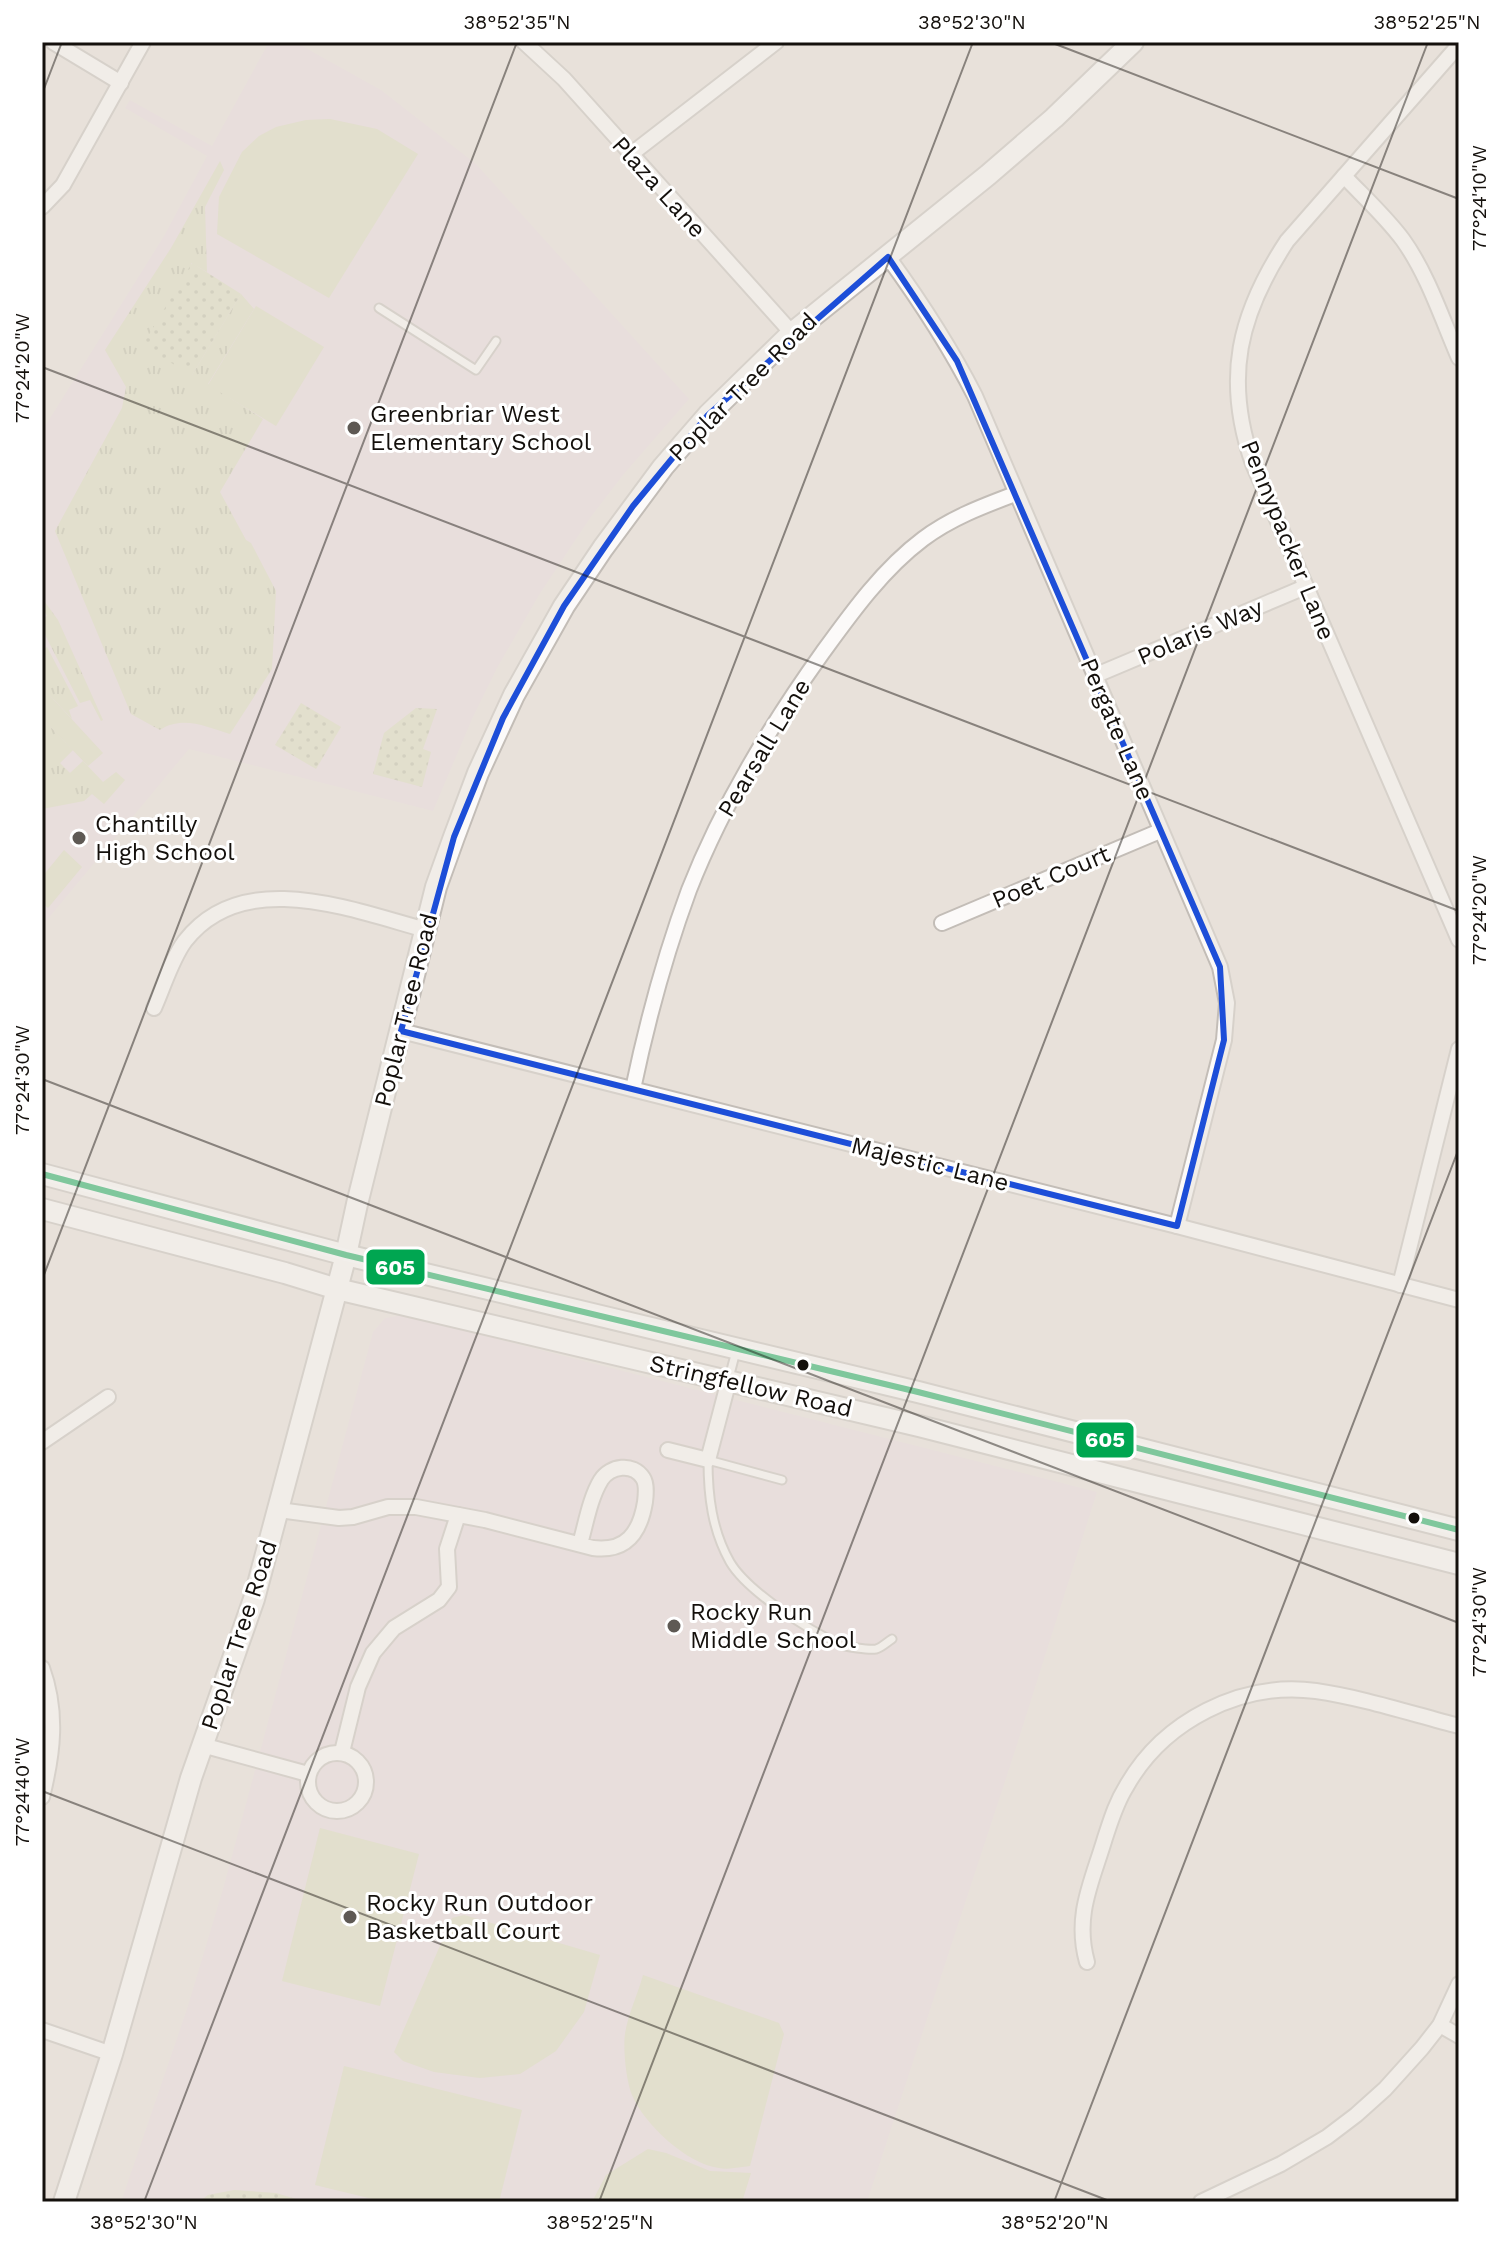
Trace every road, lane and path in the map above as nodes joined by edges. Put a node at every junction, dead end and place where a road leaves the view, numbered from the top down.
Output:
1 (53, 42) edge
2 (143, 42) edge
3 (524, 42) edge
4 (776, 42) edge
5 (1133, 42) edge
6 (1459, 45) edge
7 (121, 83) junction
8 (630, 155) junction
9 (1344, 176) junction
10 (42, 207) edge
11 (888, 257) junction
12 (379, 308) dead end
13 (792, 333) junction
14 (496, 341) dead end
15 (1459, 358) edge
16 (1015, 494) junction
17 (1305, 587) junction
18 (1094, 676) junction
19 (1160, 831) junction
20 (942, 923) dead end
21 (426, 930) junction
22 (1459, 940) edge
23 (154, 1008) dead end
24 (401, 1031) junction
25 (1459, 1049) edge
26 (633, 1089) junction
27 (42, 1174) edge
28 (42, 1209) edge
29 (1177, 1226) junction
30 (346, 1255) junction
31 (1400, 1285) junction
32 (337, 1289) junction
33 (1459, 1300) edge
34 (736, 1349) junction
35 (729, 1380) junction
36 (108, 1397) dead end
37 (42, 1442) edge
38 (668, 1450) dead end
39 (708, 1460) junction
40 (782, 1480) dead end
41 (279, 1510) junction
42 (458, 1515) junction
43 (1459, 1530) edge
44 (580, 1544) junction
45 (1459, 1564) edge
46 (892, 1639) dead end
47 (42, 1668) edge
48 (1459, 1726) edge
49 (202, 1745) junction
50 (342, 1752) junction
51 (308, 1774) junction
52 (42, 1797) edge
53 (1087, 1962) dead end
54 (1459, 1984) edge
55 (1440, 2025) junction
56 (42, 2030) edge
57 (1459, 2036) edge
58 (112, 2054) junction
59 (64, 2202) edge
60 (1201, 2202) edge

1 - 7 street
2 - 7 street
3 - 8 street, Plaza Lane
4 - 8 street
5 - 11 main road, Poplar Tree Road
6 - 9 street, Pennypacker Lane
7 - 10 street
8 - 13 street, Plaza Lane
9 - 15 street
9 - 17 street, Pennypacker Lane
11 - 13 main road, Poplar Tree Road
11 - 16 street, Pergate Lane
12 - 14 lane
13 - 21 main road, Poplar Tree Road
16 - 18 street, Pergate Lane
16 - 26 street, Pearsall Lane
17 - 18 street, Polaris Way
17 - 22 street, Pennypacker Lane
18 - 19 street, Pergate Lane
19 - 20 street, Poet Court
19 - 29 street, Pergate Lane
21 - 23 street
21 - 24 main road, Poplar Tree Road
24 - 26 street, Majestic Lane
24 - 30 main road, Poplar Tree Road
25 - 31 street
26 - 29 street, Majestic Lane
27 - 30 main road, Stringfellow Road
28 - 32 main road, Stringfellow Road
29 - 31 street, Majestic Lane
30 - 32 main road, Poplar Tree Road
30 - 34 main road, Stringfellow Road
31 - 33 street, Majestic Lane
32 - 35 main road, Stringfellow Road
32 - 41 main road, Poplar Tree Road
34 - 35 lane
34 - 43 main road, Stringfellow Road
35 - 39 street
35 - 45 main road, Stringfellow Road
36 - 37 street
38 - 39 street
39 - 40 lane
39 - 46 lane
41 - 42 street
41 - 49 main road, Poplar Tree Road
42 - 44 street
42 - 50 street
44 - 44 street
47 - 52 street
48 - 53 street
49 - 51 street
49 - 58 main road, Poplar Tree Road
50 - 51 street
50 - 51 street
54 - 55 street
55 - 57 street
55 - 60 street
56 - 58 street
58 - 59 main road, Poplar Tree Road

